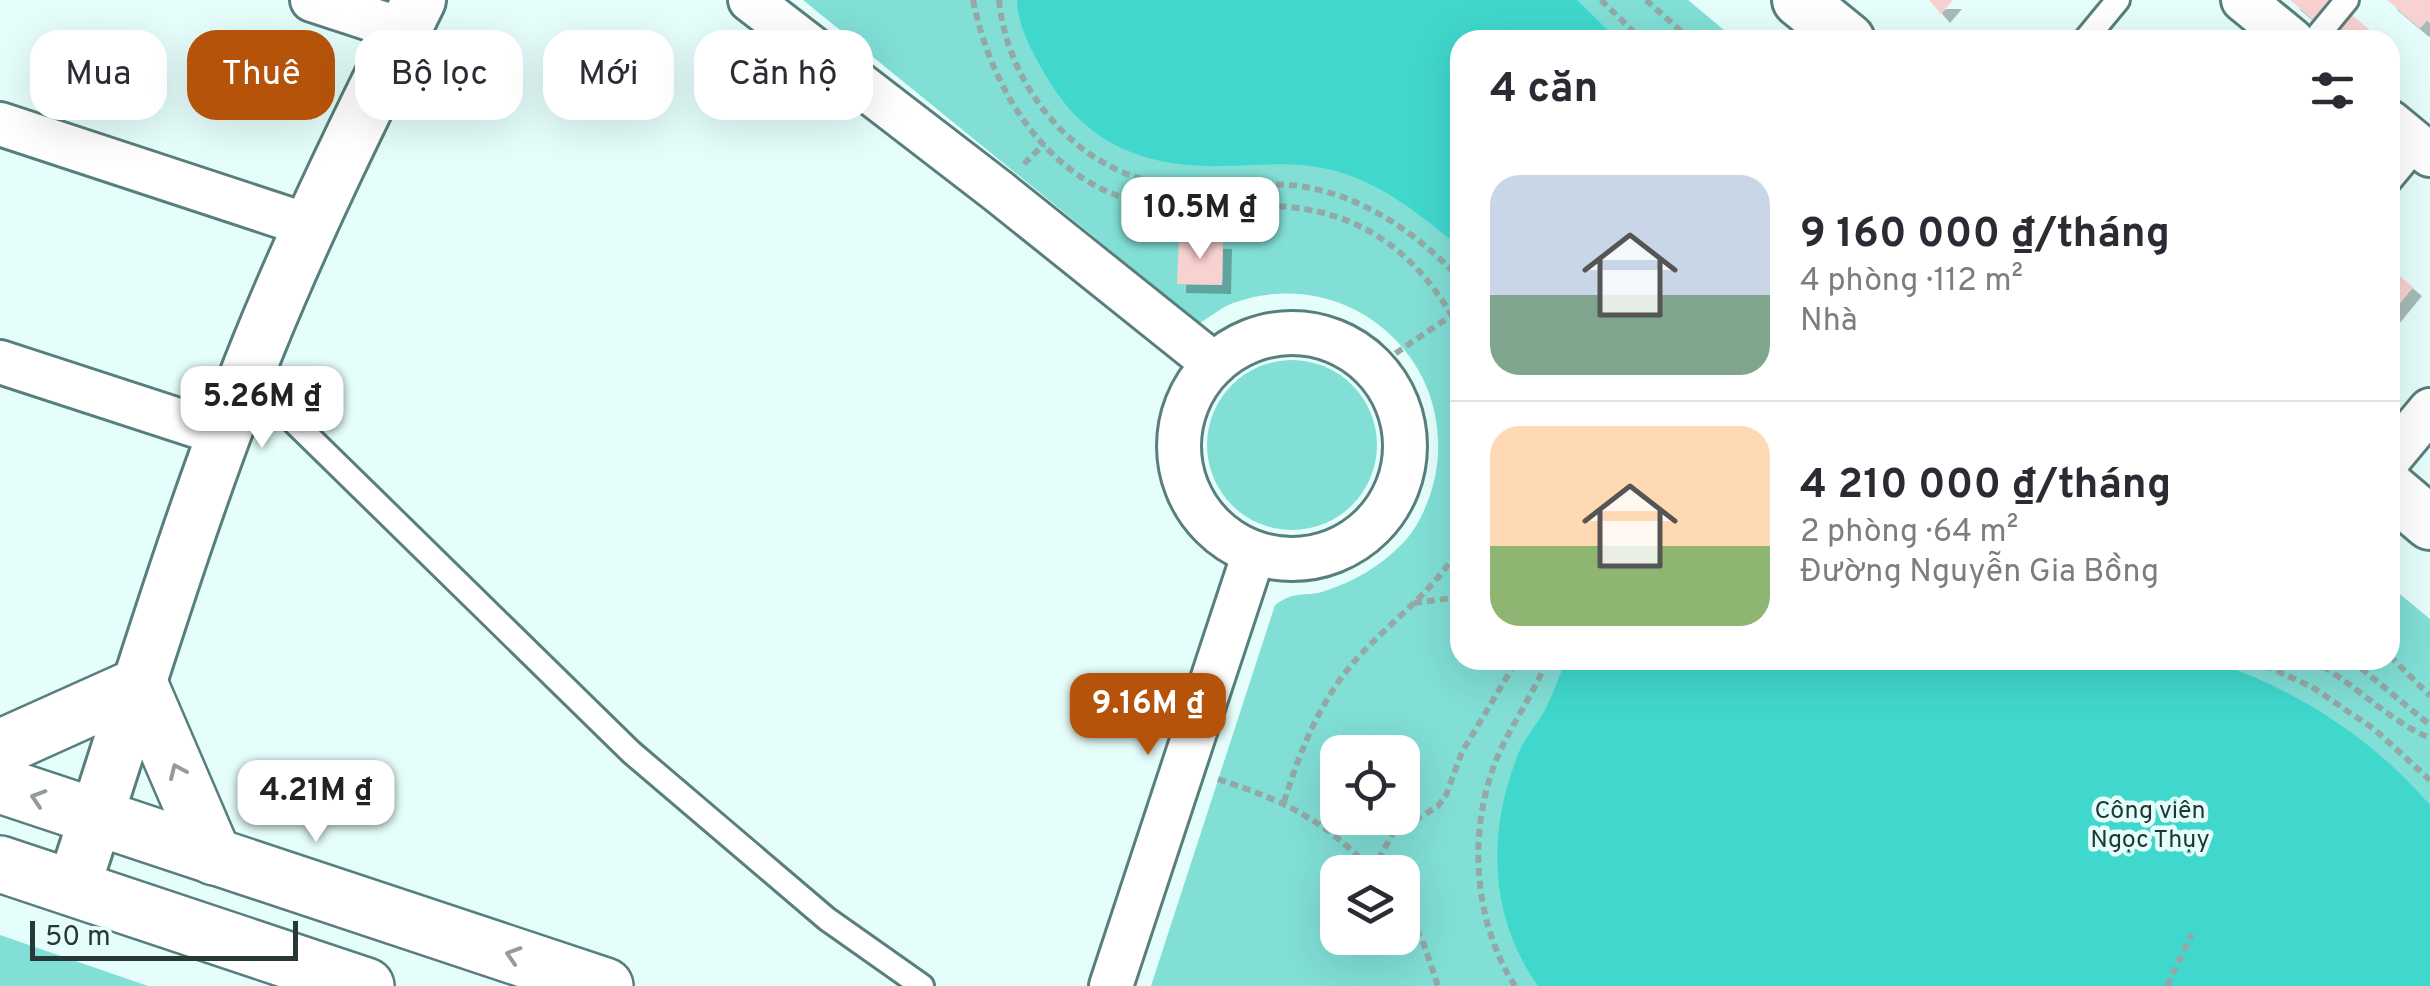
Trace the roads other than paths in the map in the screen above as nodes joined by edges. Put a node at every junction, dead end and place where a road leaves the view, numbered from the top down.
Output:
1 (312, 0) edge
2 (750, 0) edge
3 (2118, 0) edge
4 (2244, 0) edge
5 (2347, 0) edge
6 (411, 15) edge
7 (2092, 30) edge
8 (2280, 30) edge
9 (2322, 30) edge
10 (0, 124) edge
11 (2417, 139) edge
12 (2400, 165) edge
13 (310, 226) junction
14 (0, 362) edge
15 (1214, 364) junction
16 (247, 375) junction
17 (2430, 410) edge
18 (224, 435) junction
19 (2400, 446) edge
20 (2400, 498) edge
21 (2430, 523) edge
22 (1254, 553) junction
23 (140, 686) junction
24 (0, 748) edge
25 (0, 785) edge
26 (96, 817) junction
27 (214, 856) junction
28 (0, 864) edge
29 (72, 888) junction
30 (366, 986) edge
31 (605, 986) edge
32 (922, 986) edge
33 (1111, 986) edge

1 - 6 street
2 - 15 street
3 - 7 lane
4 - 8 street
5 - 9 lane
6 - 13 street
10 - 13 street
11 - 12 lane
13 - 16 street
14 - 18 street
15 - 22 street
15 - 22 street
16 - 18 street
16 - 32 lane
17 - 19 street
18 - 23 street
20 - 21 street
22 - 33 street
23 - 24 main road
23 - 26 street
27 -> 23 main road
26 -> 25 main road
26 - 27 main road
26 - 29 street
31 -> 27 main road
28 - 29 main road
29 - 30 main road

